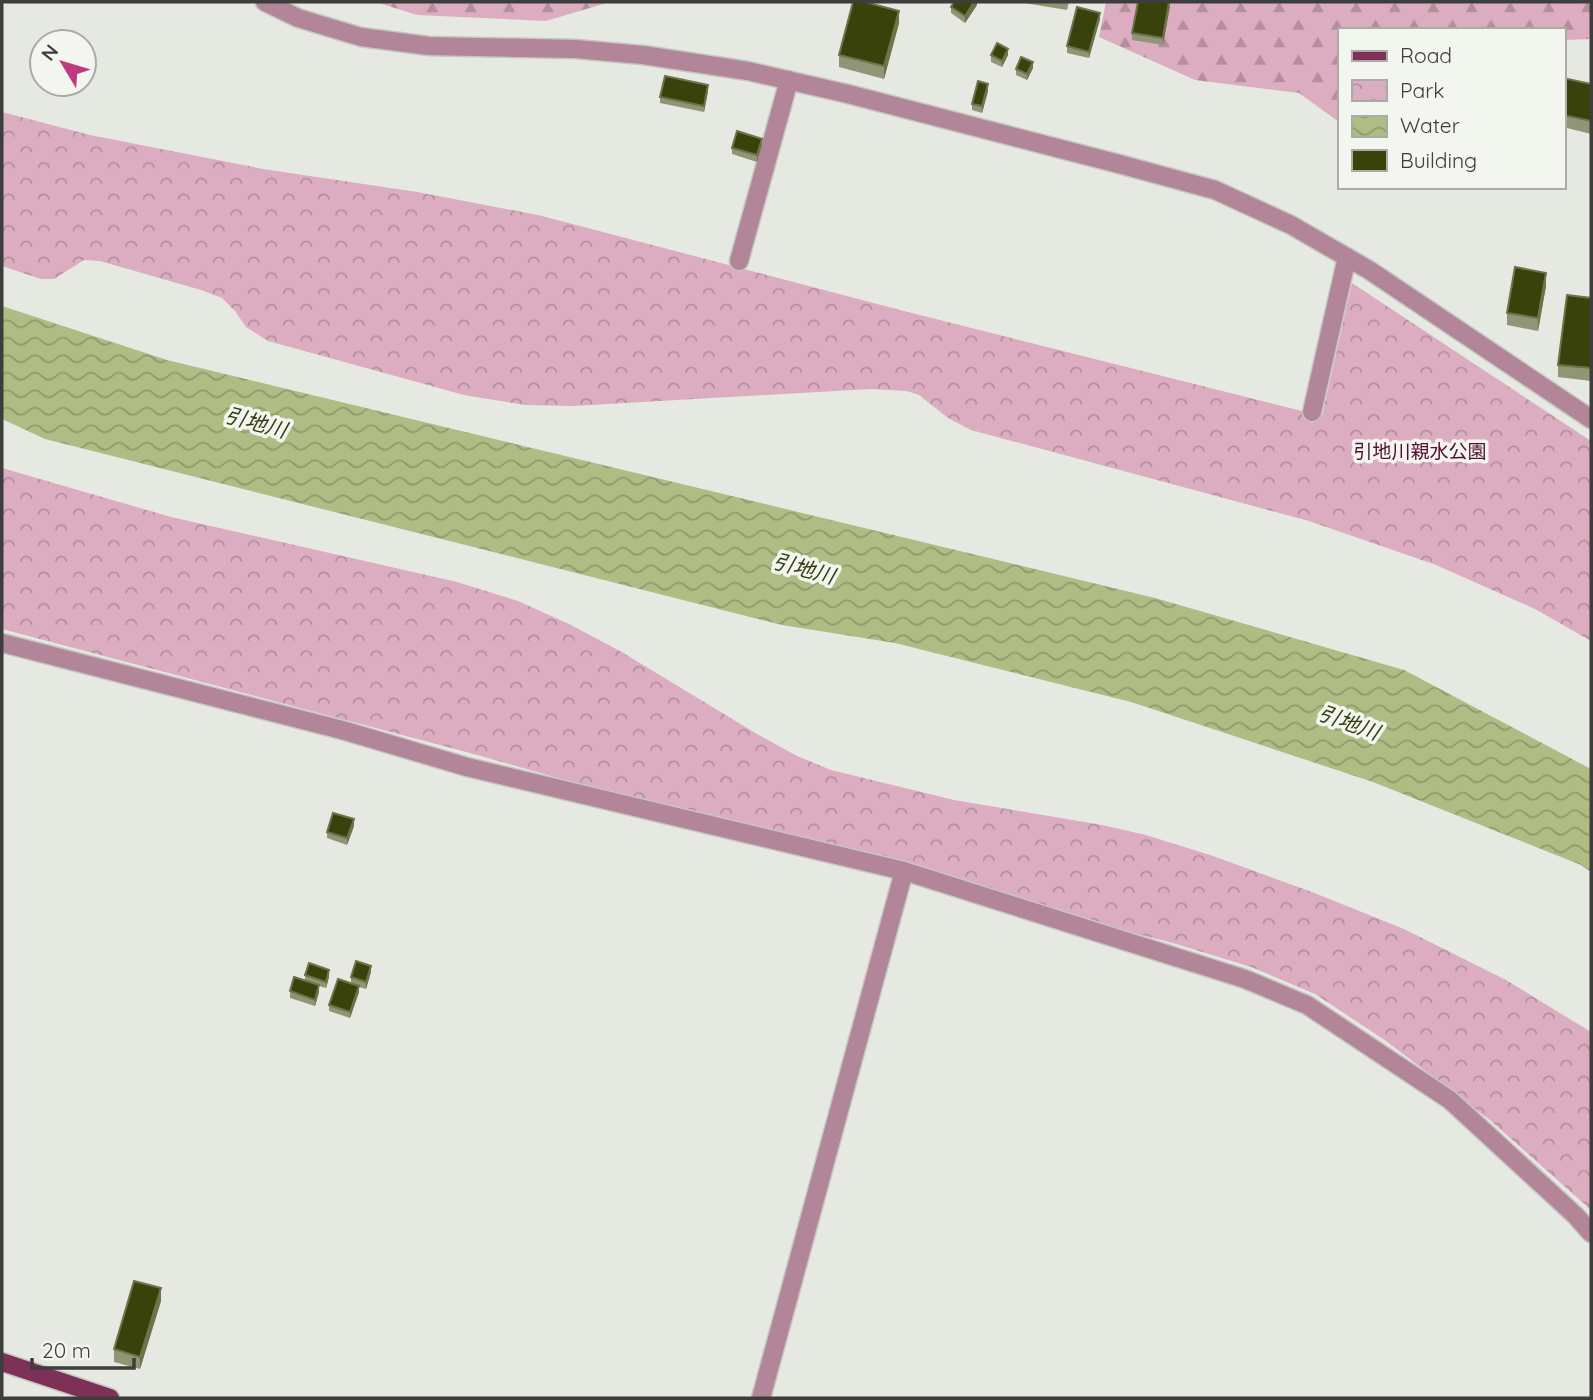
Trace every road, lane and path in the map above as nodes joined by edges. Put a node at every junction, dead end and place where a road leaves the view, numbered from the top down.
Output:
1 (265, 2) edge
2 (789, 80) junction
3 (1347, 257) junction
4 (739, 261) dead end
5 (1312, 412) dead end
6 (1591, 419) edge
7 (2, 643) edge
8 (904, 871) junction
9 (1591, 1233) edge
10 (2, 1362) edge
11 (110, 1398) edge
12 (761, 1398) edge

1 - 2 street
2 - 3 street
2 - 4 street
3 - 5 street
3 - 6 street
7 - 8 street
8 - 9 street
8 - 12 street
10 - 11 main road

